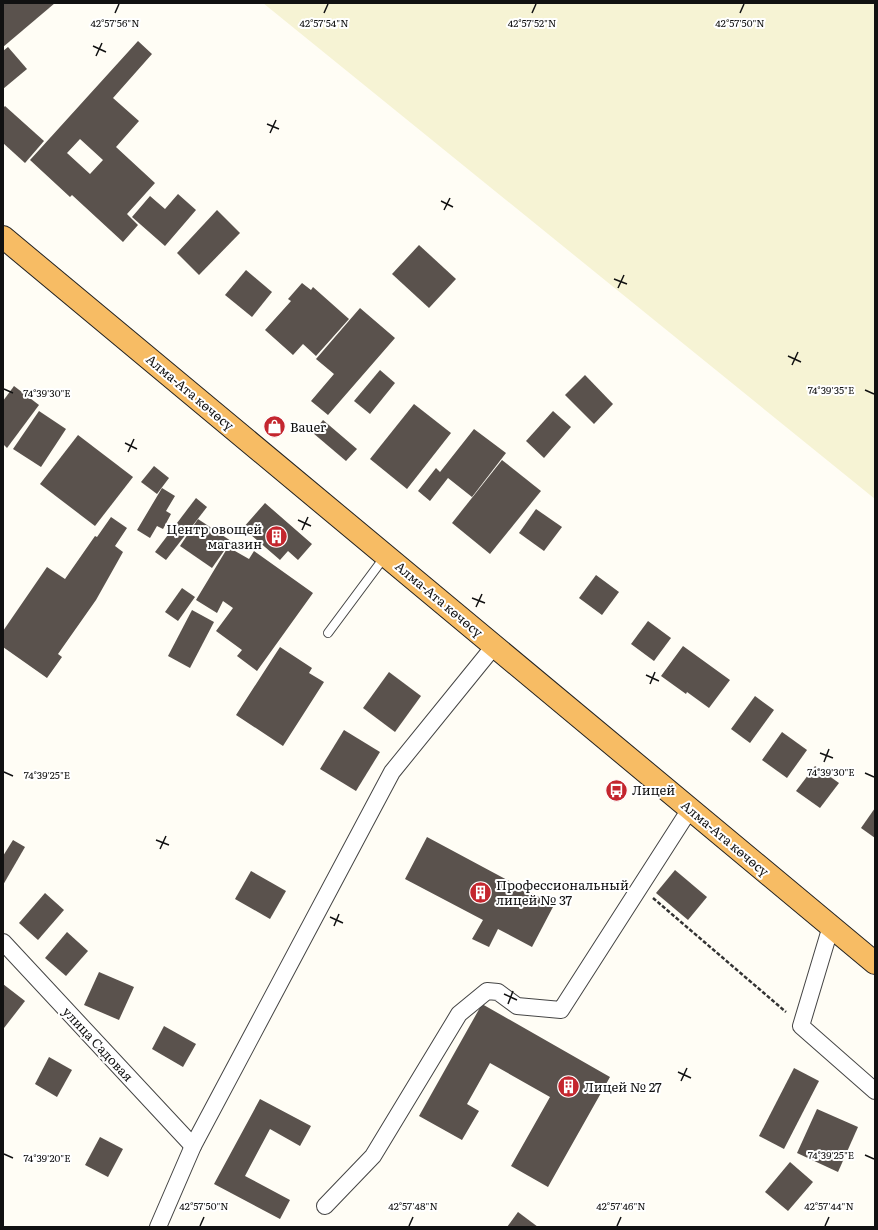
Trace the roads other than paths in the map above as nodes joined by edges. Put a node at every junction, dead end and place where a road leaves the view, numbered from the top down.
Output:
1 (3, 237) edge
2 (386, 555) junction
3 (328, 633) dead end
4 (495, 646) junction
5 (690, 809) junction
6 (831, 926) junction
7 (3, 942) edge
8 (875, 963) edge
9 (875, 1091) edge
10 (193, 1146) junction
11 (325, 1206) dead end
12 (158, 1227) edge

1 - 2 highway, Алма-Ата көчөсү
2 - 3 lane
2 - 4 highway, Алма-Ата көчөсү
4 - 5 highway, Алма-Ата көчөсү
4 - 10 street
5 - 6 highway, Алма-Ата көчөсү
5 - 11 street
6 - 8 highway, Алма-Ата көчөсү
6 - 9 street
7 - 10 street, улица Садовая
10 - 12 street

